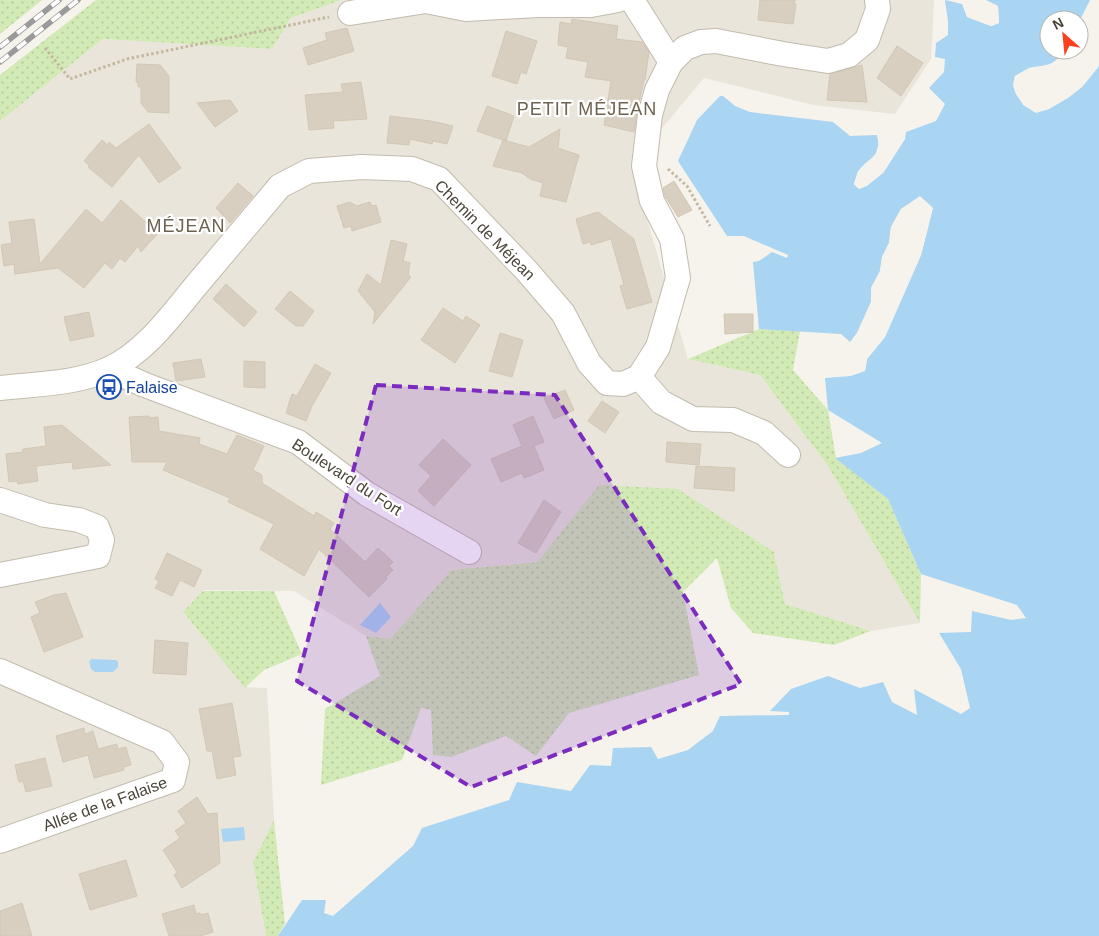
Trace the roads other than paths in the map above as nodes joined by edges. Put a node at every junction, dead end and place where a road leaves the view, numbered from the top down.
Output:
1 (618, 0) edge
2 (632, 0) edge
3 (877, 0) edge
4 (350, 13) road end
5 (671, 62) junction
6 (109, 369) junction
7 (639, 377) junction
8 (0, 388) edge
9 (788, 455) dead end
10 (0, 500) edge
11 (469, 552) dead end
12 (0, 575) edge
13 (0, 671) edge
14 (0, 841) edge

1 - 4 street
2 - 5 street
3 - 5 street
5 - 7 street
6 - 7 street, Chemin de Méjean
6 - 8 street, Chemin de Méjean
6 - 11 street, Boulevard du Fort
7 - 9 street
10 - 12 street
13 - 14 street, Allée de la Falaise

